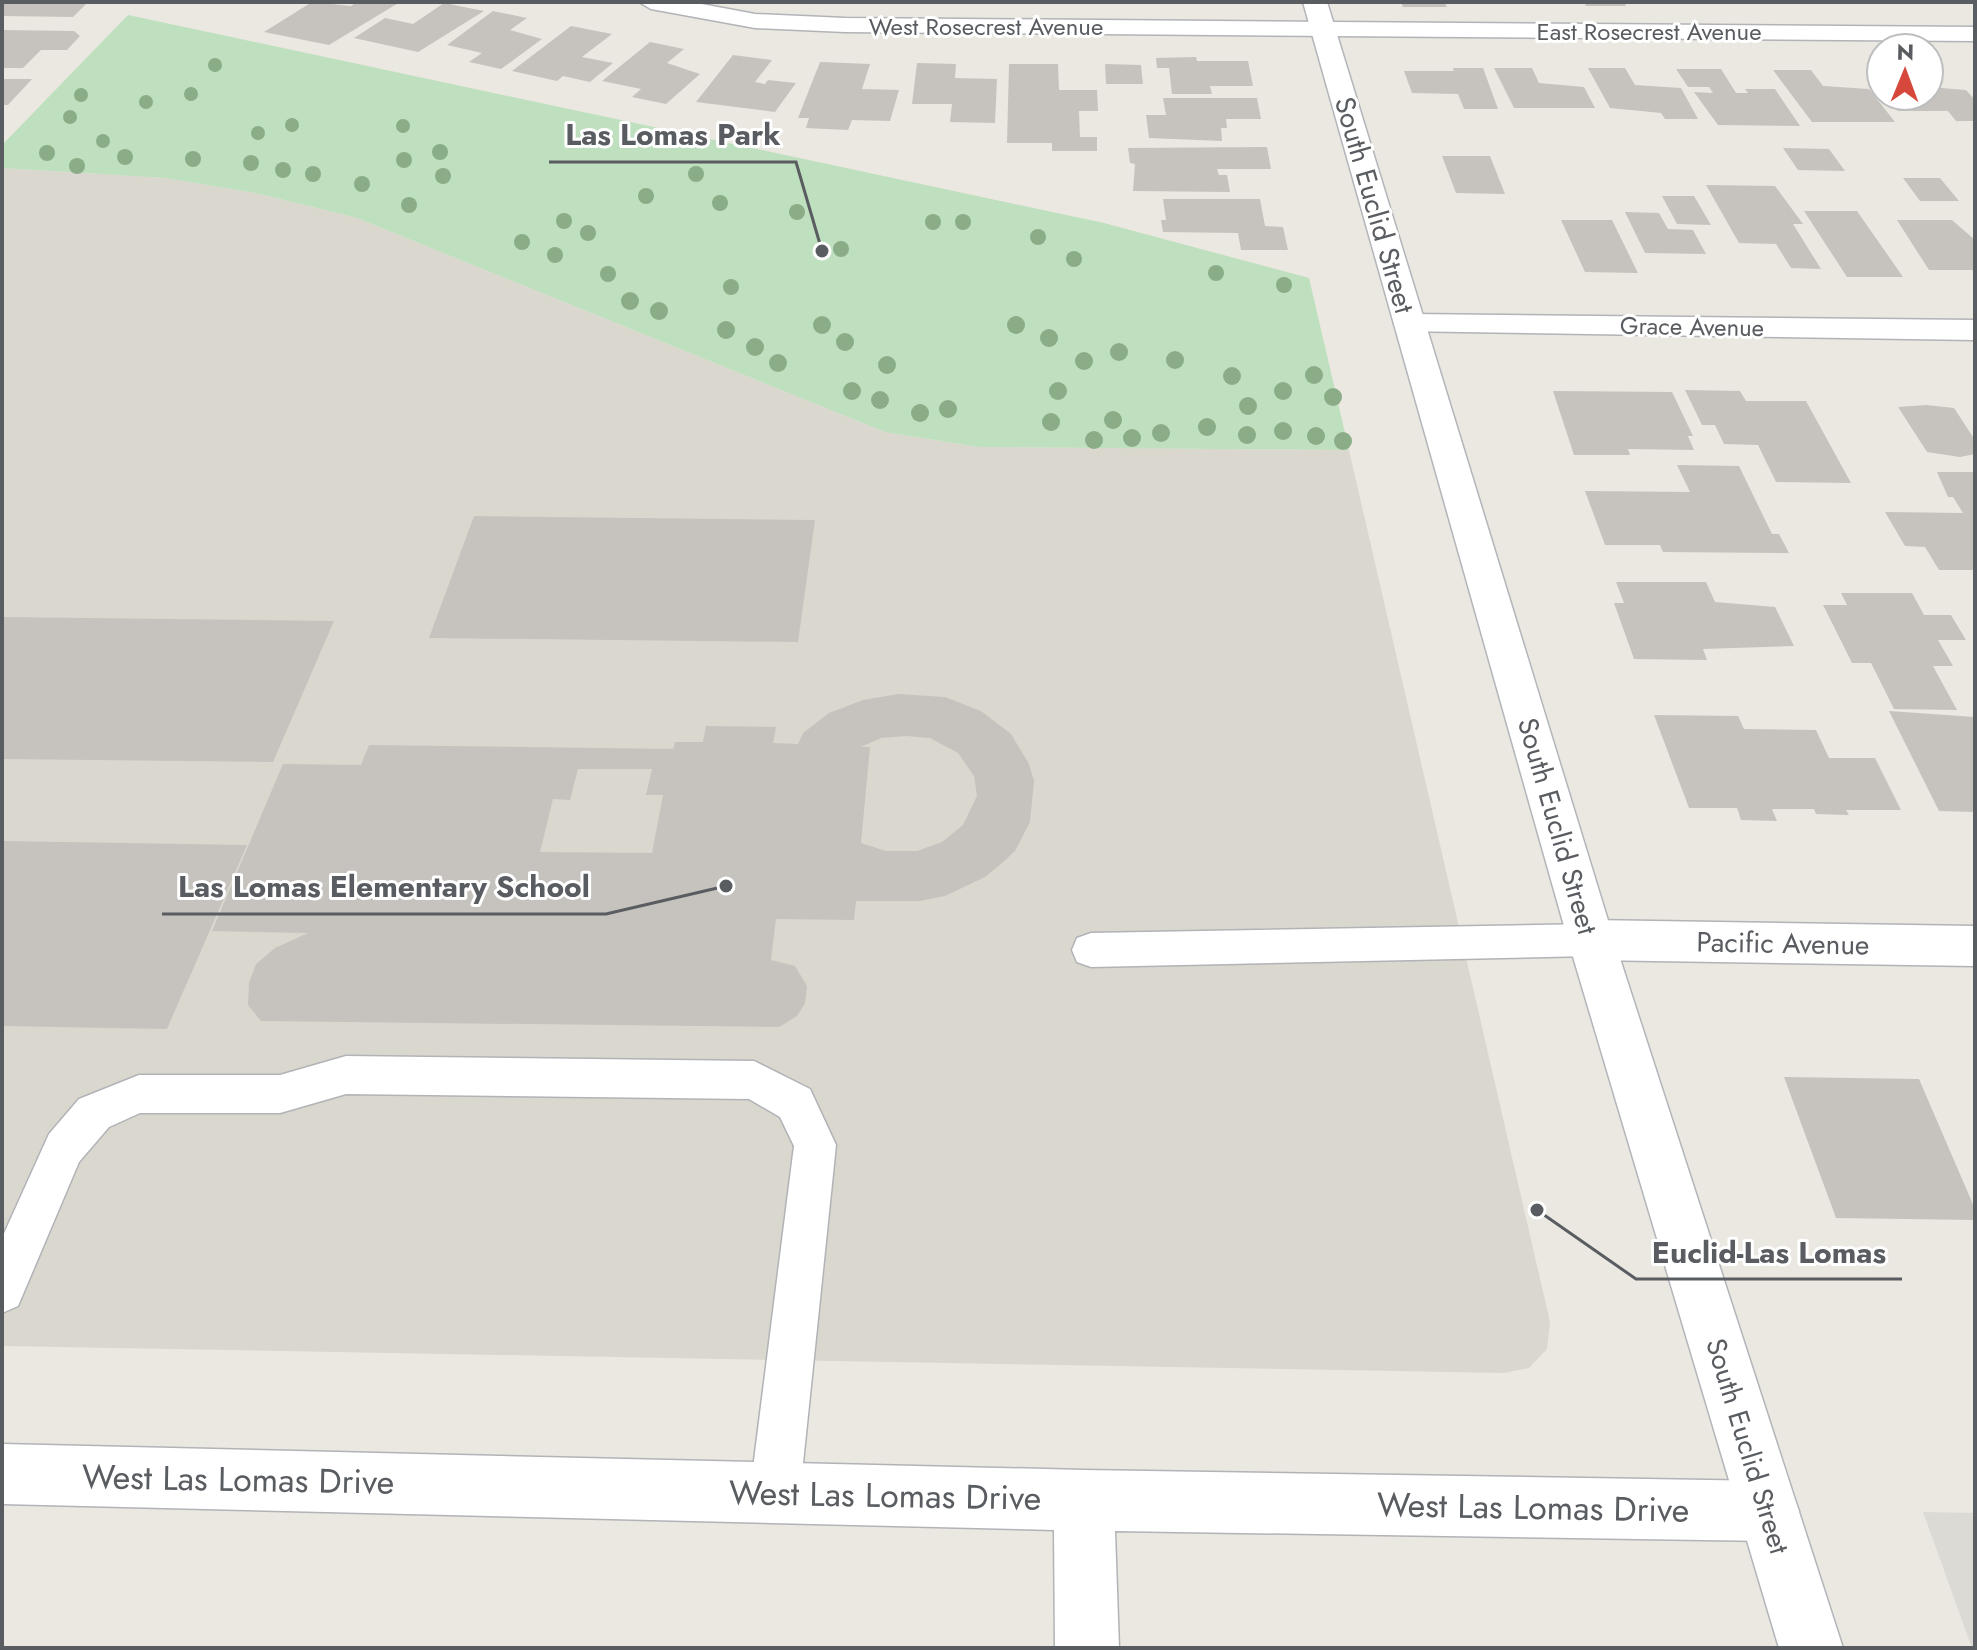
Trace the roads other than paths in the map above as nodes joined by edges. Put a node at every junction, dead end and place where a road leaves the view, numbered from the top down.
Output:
1 (651, 2) edge
2 (1739, 12) dead end
3 (847, 14) edge
4 (1319, 16) edge
5 (1754, 33) junction
6 (1975, 34) edge
7 (1410, 324) junction
8 (1975, 330) edge
9 (1591, 940) junction
10 (1975, 946) edge
11 (1091, 950) dead end
12 (2, 1290) edge
13 (2, 1474) edge
14 (775, 1492) junction
15 (1084, 1500) junction
16 (1769, 1511) junction
17 (1087, 1648) edge
18 (1811, 1648) edge

1 - 3 street, West Rosecrest Avenue
2 - 5 street
3 - 4 street, West Rosecrest Avenue
4 - 5 street, East Rosecrest Avenue
4 - 7 street, South Euclid Street
5 - 6 street, East Rosecrest Avenue
7 - 8 street, Grace Avenue
7 - 9 street, South Euclid Street
9 - 10 street, Pacific Avenue
9 - 11 lane
9 - 16 street, South Euclid Street
12 - 14 lane
13 - 14 street, West Las Lomas Drive
14 - 15 street, West Las Lomas Drive
15 - 16 street, West Las Lomas Drive
15 - 17 street
16 - 18 street, South Euclid Street

